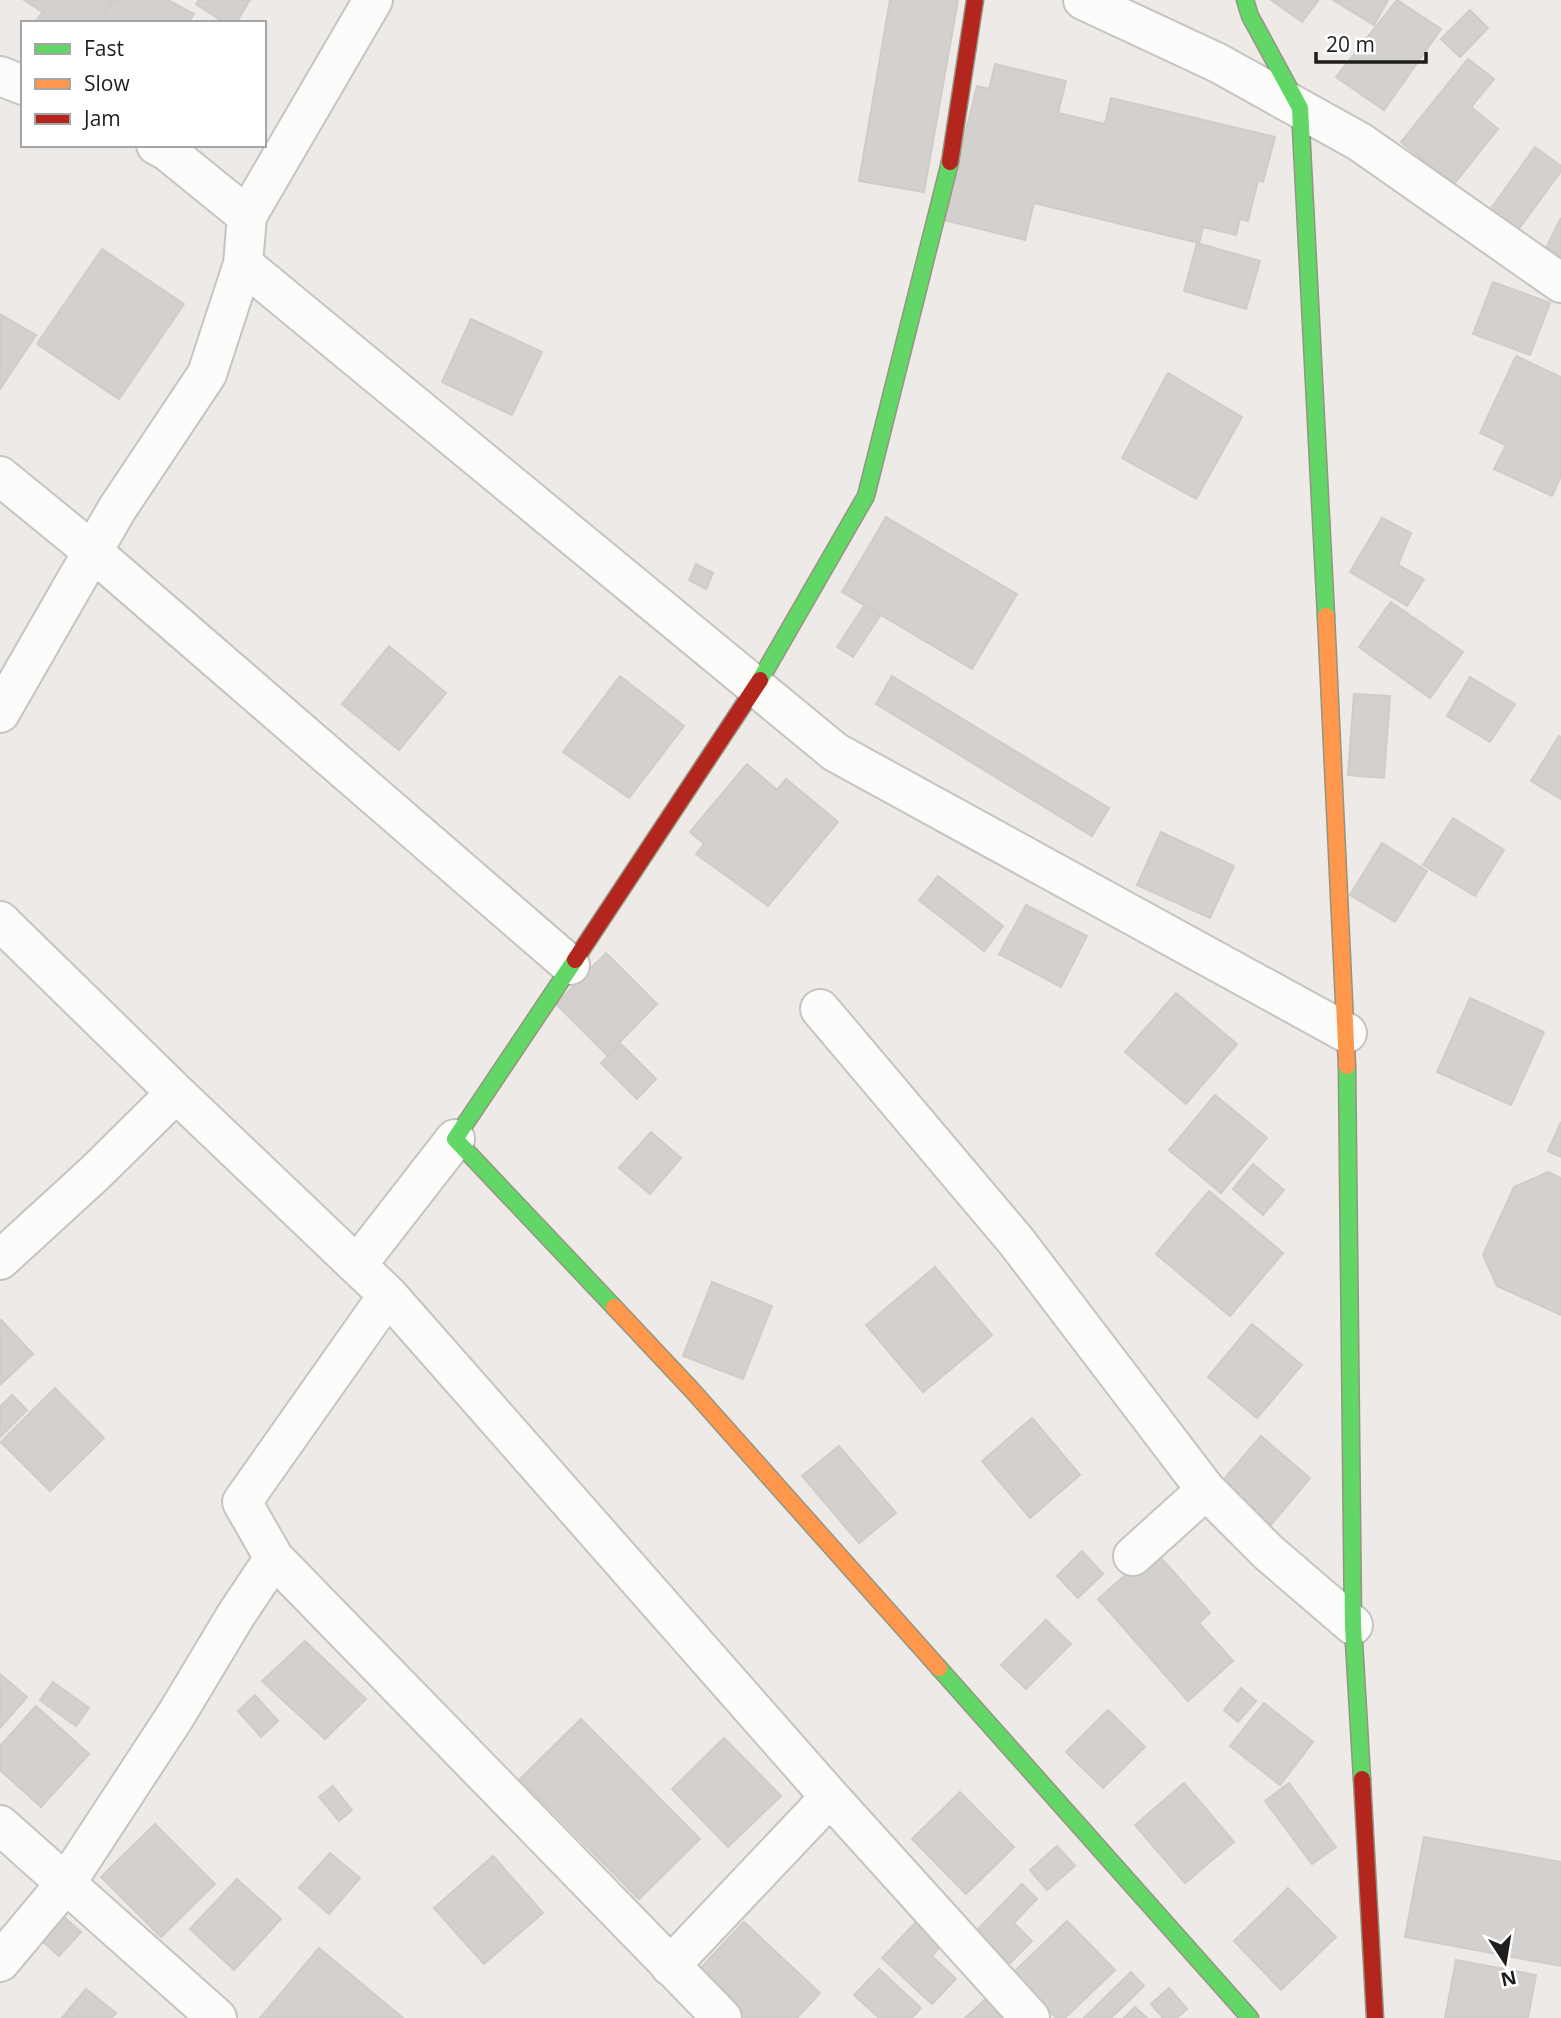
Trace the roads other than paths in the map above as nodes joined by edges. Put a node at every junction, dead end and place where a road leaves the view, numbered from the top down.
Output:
1 (373, 0) edge
2 (975, 0) edge
3 (1083, 0) edge
4 (1245, 0) edge
5 (1266, 46) junction
6 (1218, 63) junction
7 (0, 76) edge
8 (21, 84) edge
9 (1300, 108) junction
10 (160, 147) edge
11 (247, 216) junction
12 (243, 264) junction
13 (1561, 283) edge
14 (0, 476) edge
15 (93, 552) junction
16 (756, 688) junction
17 (0, 713) edge
18 (0, 921) edge
19 (570, 965) junction
20 (820, 1009) dead end
21 (1348, 1033) junction
22 (176, 1093) junction
23 (455, 1139) junction
24 (0, 1260) edge
25 (357, 1265) junction
26 (388, 1295) junction
27 (1206, 1490) junction
28 (1133, 1556) dead end
29 (275, 1558) junction
30 (1353, 1625) junction
31 (830, 1797) junction
32 (0, 1825) edge
33 (66, 1883) junction
34 (0, 1962) edge
35 (670, 1966) junction
36 (217, 2018) edge
37 (722, 2018) edge
38 (1030, 2018) edge
39 (1250, 2018) edge
40 (1375, 2018) edge

1 - 11 street
2 - 16 street
3 - 6 street
4 - 5 street
5 - 6 street
5 - 9 street
6 - 9 street
7 - 8 street
9 - 13 street
9 - 21 street
10 - 11 street
11 - 12 street
12 - 15 street
12 - 16 street
14 - 15 street
15 - 17 street
15 - 19 street
16 - 19 street
16 - 21 street
18 - 22 street
19 - 23 street
20 - 27 street
21 - 30 street
22 - 24 street
22 - 25 street
23 - 25 street
23 - 39 street
25 - 26 street
26 - 29 street
26 - 31 street
27 - 28 street
27 - 30 street
29 - 33 street
29 - 35 street
30 - 40 street
31 - 35 street
31 - 38 street
32 - 33 street
33 - 34 street
33 - 36 street
35 - 37 street

